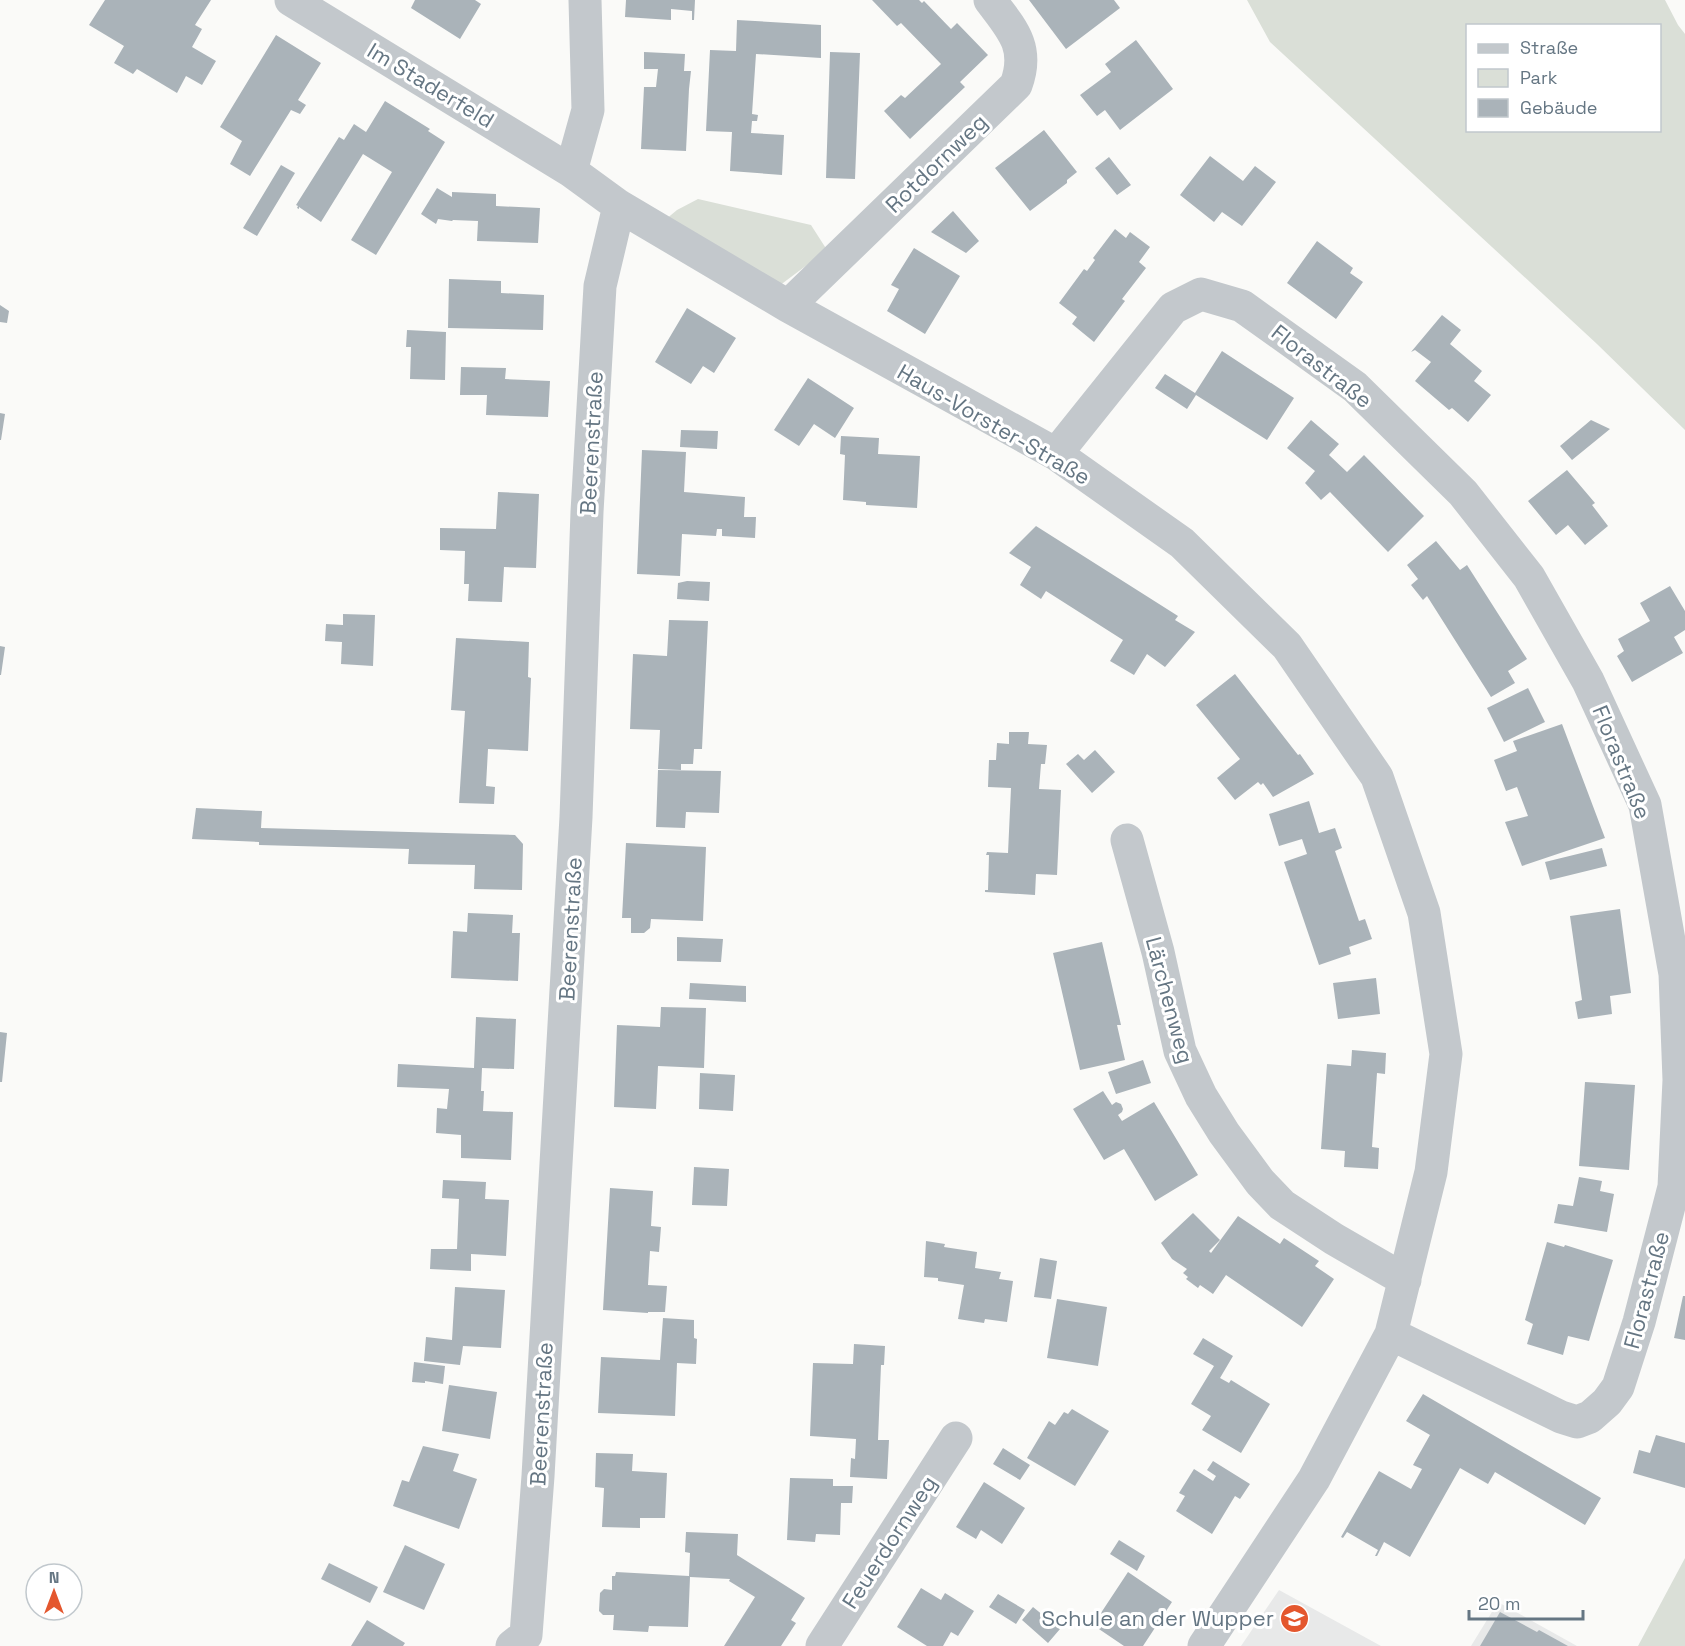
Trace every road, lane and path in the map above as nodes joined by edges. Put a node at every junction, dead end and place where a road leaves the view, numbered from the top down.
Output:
1 (291, 0) edge
2 (585, 0) edge
3 (990, 0) edge
4 (571, 171) junction
5 (619, 206) junction
6 (788, 306) junction
7 (1056, 454) junction
8 (1127, 840) dead end
9 (1405, 1280) junction
10 (1391, 1334) junction
11 (956, 1438) dead end
12 (525, 1642) edge
13 (822, 1646) edge
14 (1203, 1646) edge

1 - 4 street, Im Staderfeld
2 - 4 street
3 - 6 street, Rotdornweg
4 - 5 street, Haus-Vorster-Straße
5 - 6 street, Haus-Vorster-Straße
5 - 12 street, Beerenstraße
6 - 7 street, Haus-Vorster-Straße
7 - 9 street, Haus-Vorster-Straße
7 - 10 street, Florastraße
8 - 9 street, Lärchenweg
9 - 10 street, Haus-Vorster-Straße
10 - 14 street, Haus-Vorster-Straße
11 - 13 street, Feuerdornweg

